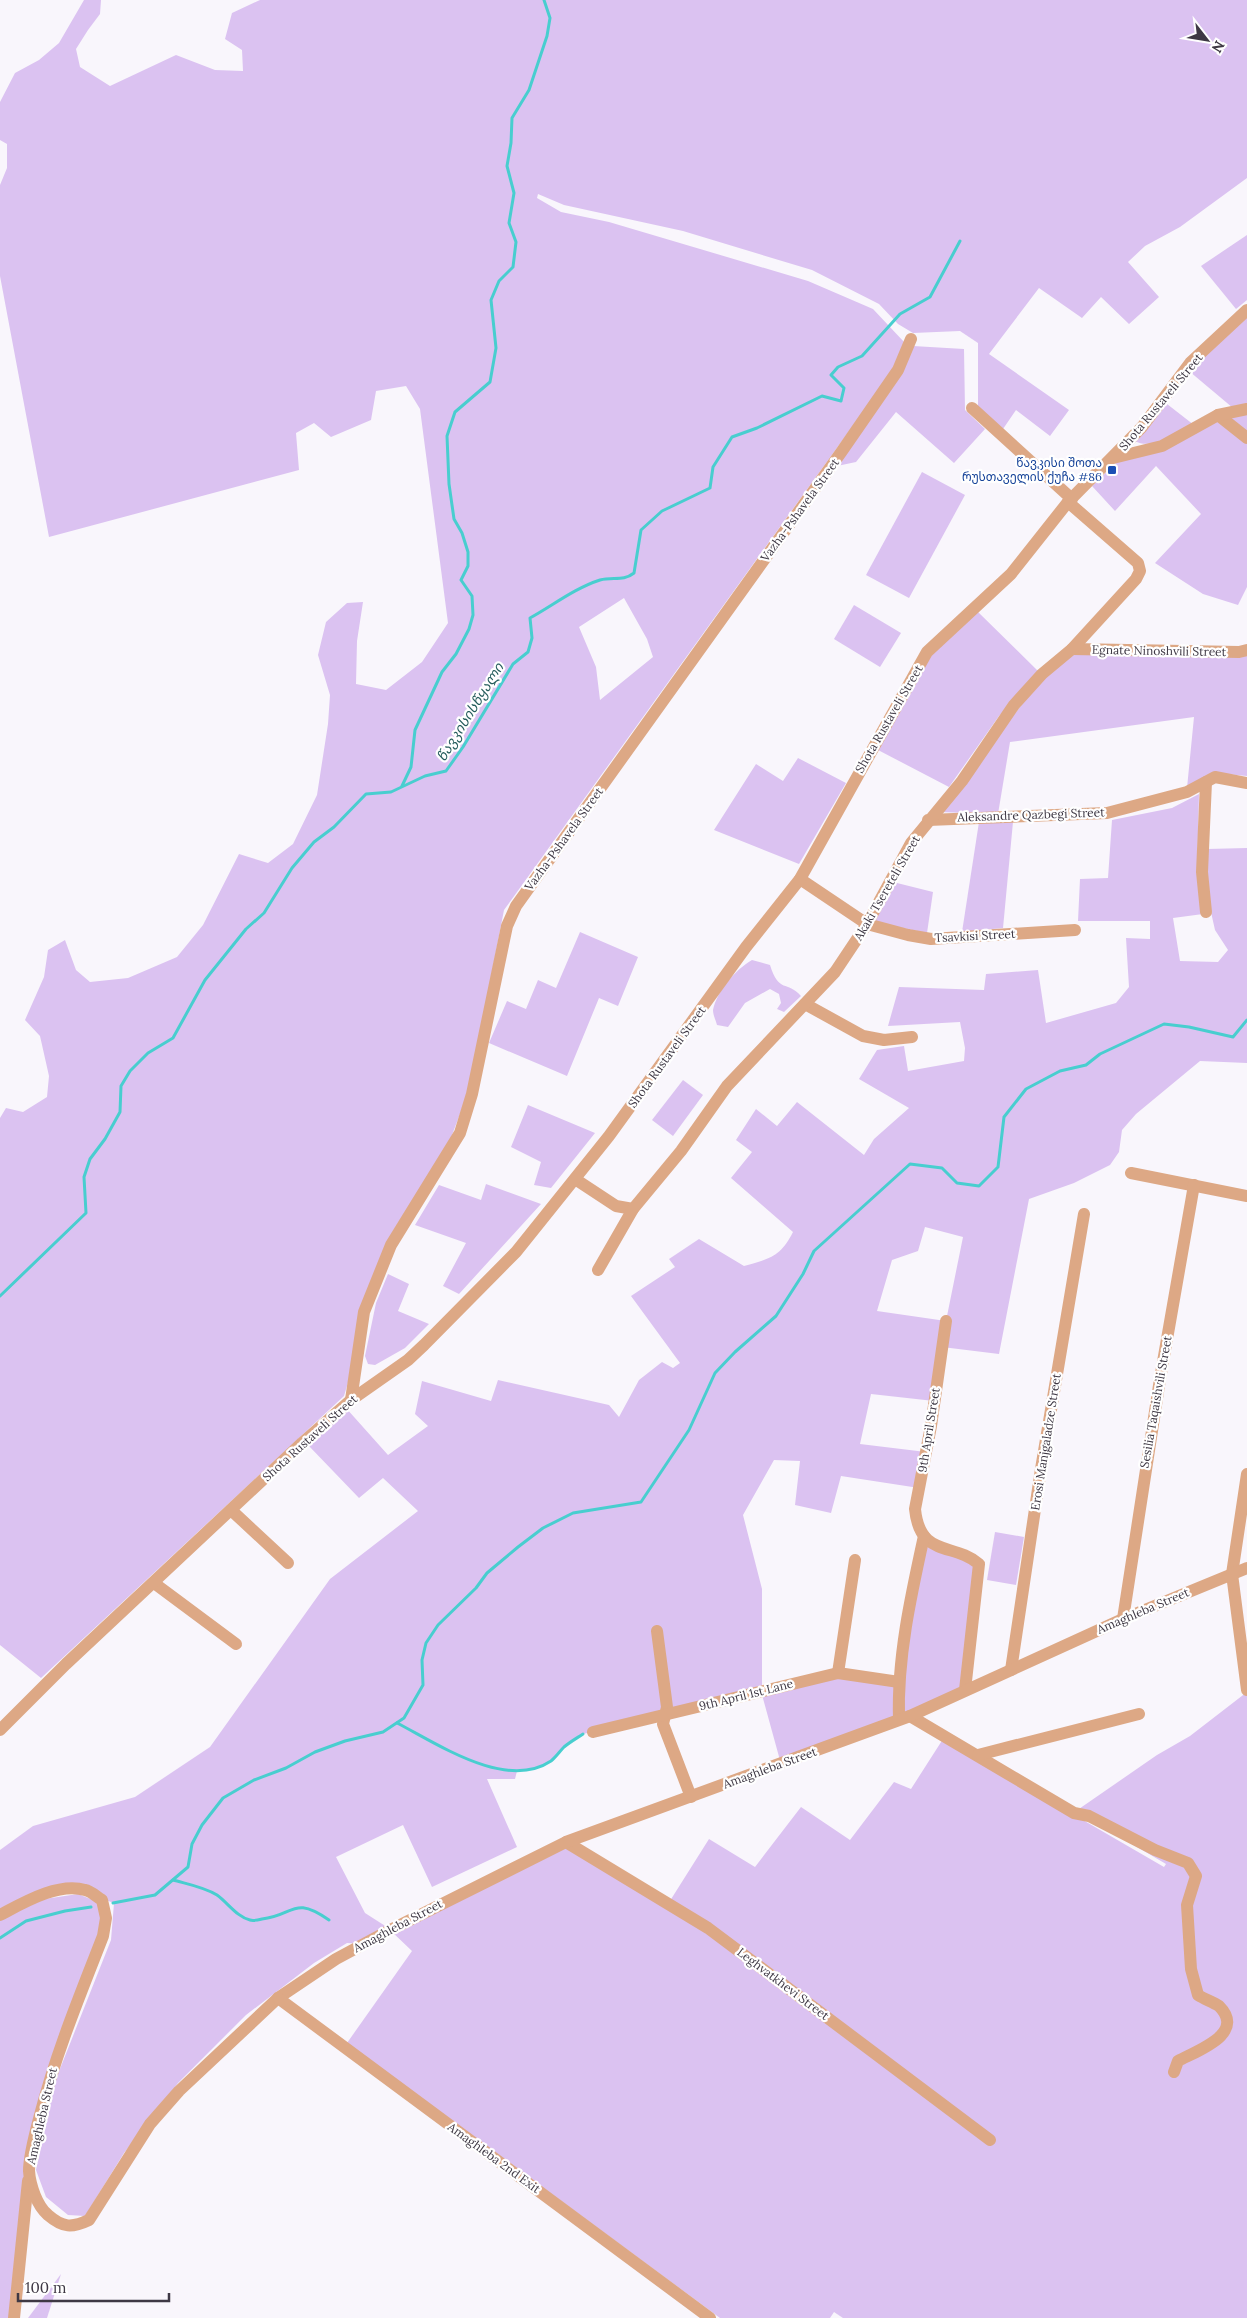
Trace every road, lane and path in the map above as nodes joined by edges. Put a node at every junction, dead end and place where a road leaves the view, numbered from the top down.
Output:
1 (1247, 310) edge
2 (911, 339) dead end
3 (972, 408) dead end
4 (1247, 409) edge
5 (1218, 416) junction
6 (1247, 438) edge
7 (1113, 458) junction
8 (1070, 500) junction
9 (1072, 649) junction
10 (1247, 650) edge
11 (1206, 782) junction
12 (1247, 783) edge
13 (928, 820) junction
14 (800, 879) junction
15 (1206, 912) dead end
16 (867, 924) junction
17 (1075, 930) dead end
18 (805, 1004) junction
19 (912, 1037) dead end
20 (1131, 1173) dead end
21 (574, 1179) junction
22 (1194, 1185) junction
23 (1247, 1196) edge
24 (633, 1209) junction
25 (1084, 1214) dead end
26 (598, 1270) dead end
27 (946, 1322) dead end
28 (351, 1400) junction
29 (1247, 1474) edge
30 (231, 1510) junction
31 (924, 1536) junction
32 (855, 1560) dead end
33 (288, 1563) dead end
34 (1247, 1568) edge
35 (1232, 1574) junction
36 (154, 1583) junction
37 (1123, 1619) junction
38 (657, 1631) dead end
39 (236, 1644) dead end
40 (1011, 1670) junction
41 (838, 1673) junction
42 (899, 1682) junction
43 (965, 1690) junction
44 (1247, 1690) edge
45 (665, 1714) junction
46 (1139, 1714) dead end
47 (904, 1718) junction
48 (0, 1730) edge
49 (593, 1732) dead end
50 (978, 1755) junction
51 (691, 1797) junction
52 (566, 1842) junction
53 (0, 1915) edge
54 (278, 1998) junction
55 (1174, 2072) dead end
56 (990, 2140) dead end
57 (29, 2171) junction
58 (14, 2318) edge
59 (710, 2318) edge

1 - 7 street, Shota Rustaveli Street
2 - 28 street, Vazha-Pshavela Street
3 - 8 street, Akaki Tsereteli Street
4 - 5 street
5 - 6 street
5 - 7 street
7 - 8 street, Shota Rustaveli Street
8 - 9 street, Akaki Tsereteli Street
8 - 14 street, Shota Rustaveli Street
9 - 10 street, Egnate Ninoshvili Street
9 - 13 street, Akaki Tsereteli Street
11 - 12 street, Aleksandre Qazbegi Street
11 - 13 street, Aleksandre Qazbegi Street
11 - 15 street
13 - 16 street, Akaki Tsereteli Street
14 - 16 street, Tsavkisi Street
14 - 21 street, Shota Rustaveli Street
16 - 17 street, Tsavkisi Street
16 - 18 street, Akaki Tsereteli Street
18 - 19 street
18 - 24 street, Akaki Tsereteli Street
20 - 22 street
21 - 24 street
21 - 28 street, Shota Rustaveli Street
22 - 23 street
22 - 37 street, Sesilia Taqaishvili Street
24 - 26 street, Akaki Tsereteli Street
25 - 40 street, Erosi Manjgaladze Street
27 - 31 street, 9th April Street
28 - 30 street, Shota Rustaveli Street
29 - 35 street
30 - 33 street
30 - 36 street, Shota Rustaveli Street
31 - 42 street
31 - 43 street
32 - 41 street
34 - 35 street, Amaghleba Street
35 - 37 street, Amaghleba Street
35 - 44 street
36 - 39 street
36 - 48 street, Shota Rustaveli Street
37 - 40 street, Amaghleba Street
38 - 45 street
40 - 43 street, Amaghleba Street
41 - 42 street, 9th April 1st Lane
41 - 45 street, 9th April 1st Lane
42 - 47 street
43 - 47 street, Amaghleba Street
45 - 49 street, 9th April 1st Lane
45 - 51 street
46 - 50 street
47 - 50 street
47 - 51 street, Amaghleba Street
50 - 55 street
51 - 52 street, Amaghleba Street
52 - 54 street, Amaghleba Street
52 - 56 street, Leghvatkhevi Street
53 - 57 street, Amaghleba Street
54 - 57 street, Amaghleba Street
54 - 59 street, Amaghleba 2nd Exit
57 - 58 street

